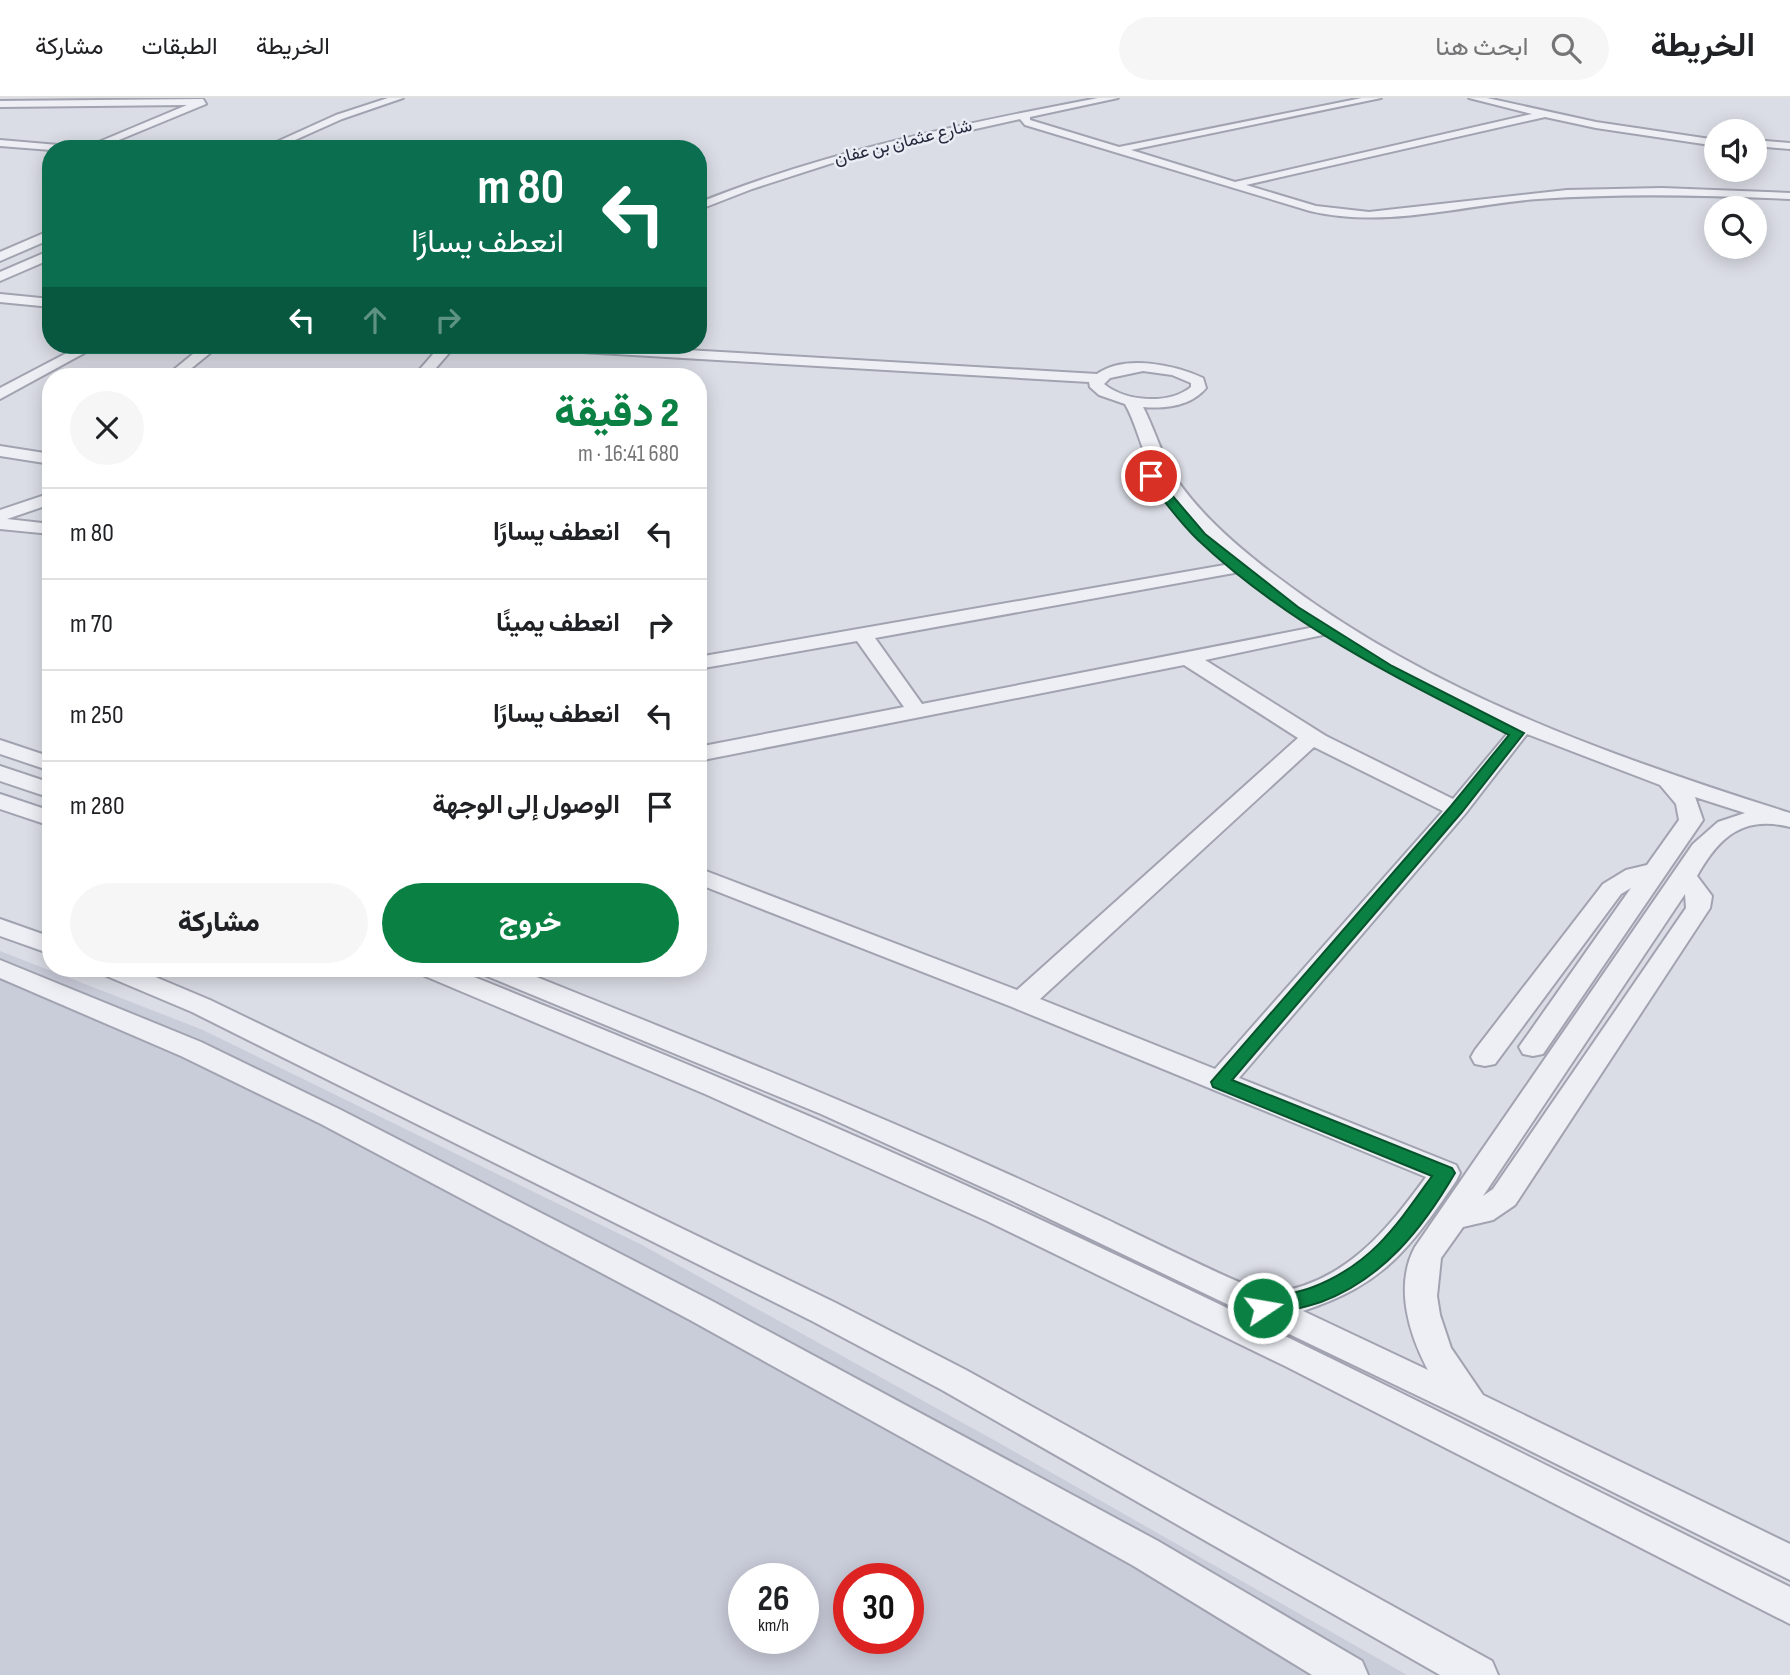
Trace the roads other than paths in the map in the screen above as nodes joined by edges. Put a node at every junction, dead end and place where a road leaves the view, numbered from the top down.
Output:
1 (398, 98) edge
2 (1113, 98) edge
3 (1376, 98) edge
4 (1474, 98) edge
5 (1484, 98) edge
6 (1497, 98) edge
7 (0, 106) edge
8 (1544, 114) junction
9 (1025, 115) junction
10 (314, 118) dead end
11 (1604, 123) junction
12 (1704, 139) edge
13 (109, 140) edge
14 (266, 140) edge
15 (287, 140) edge
16 (1704, 140) edge
17 (0, 144) edge
18 (1767, 145) edge
19 (42, 147) edge
20 (1790, 147) edge
21 (1121, 149) junction
22 (1240, 183) junction
23 (1790, 195) edge
24 (707, 203) edge
25 (1294, 204) junction
26 (42, 238) edge
27 (42, 250) edge
28 (0, 257) edge
29 (42, 258) edge
30 (0, 269) edge
31 (0, 277) edge
32 (0, 298) edge
33 (42, 302) edge
34 (75, 354) edge
35 (201, 354) edge
36 (441, 354) edge
37 (686, 354) edge
38 (48, 368) edge
39 (183, 368) edge
40 (428, 368) edge
41 (42, 371) edge
42 (1098, 378) junction
43 (27, 379) junction
44 (42, 381) edge
45 (0, 394) edge
46 (1131, 401) junction
47 (0, 451) edge
48 (42, 458) edge
49 (1151, 476) dead end
50 (42, 503) edge
51 (0, 516) edge
52 (0, 524) edge
53 (42, 528) edge
54 (1238, 568) junction
55 (1324, 631) junction
56 (862, 634) junction
57 (1188, 658) junction
58 (707, 661) edge
59 (917, 711) junction
60 (1517, 733) junction
61 (1312, 737) junction
62 (0, 747) edge
63 (707, 752) edge
64 (1604, 758) junction
65 (42, 761) edge
66 (0, 773) edge
67 (1670, 782) junction
68 (42, 789) edge
69 (0, 801) edge
70 (1457, 809) junction
71 (42, 816) edge
72 (1781, 818) edge
73 (1656, 871) junction
74 (707, 879) edge
75 (0, 927) edge
76 (42, 943) edge
77 (0, 968) edge
78 (132, 977) edge
79 (451, 977) edge
80 (513, 977) edge
81 (1021, 1001) junction
82 (1533, 1047) dead end
83 (1485, 1057) dead end
84 (1220, 1082) junction
85 (1263, 1308) junction
86 (1474, 1407) junction
87 (1790, 1563) edge
88 (1790, 1606) edge
89 (1348, 1675) edge
90 (1478, 1675) edge

1 - 15 street
2 - 9 street, شارع عثمان بن عفان
3 - 21 street
4 - 8 street
5 - 11 street
6 - 11 street
7 - 13 street
8 - 16 street
8 - 22 street
9 - 21 street
9 - 24 street, شارع عثمان بن عفان
10 - 14 street
11 - 12 street
17 - 19 street
18 - 20 street
21 - 22 street
21 - 25 street
22 - 25 street
23 - 25 street
26 - 28 street
27 - 30 street
29 - 31 street
32 - 33 street
34 - 38 street
35 - 39 street
36 - 40 street
37 - 42 street
41 - 43 street
42 - 46 street
42 - 46 street
43 - 44 street
43 - 45 street
46 - 64 street
47 - 48 street
49 - 54 street
50 - 51 street
52 - 53 street
54 - 55 street
54 - 56 street
55 - 57 street
55 - 60 street
56 - 58 street
56 - 59 street
57 - 59 street
57 - 61 street
59 - 63 street
60 - 64 street
60 - 70 street
61 - 70 street
61 - 81 street
62 - 65 street
64 - 67 street
66 - 68 street
67 - 72 street
67 - 73 street
69 - 71 street
70 - 84 street
72 - 86 street
73 - 82 street
73 - 83 street
74 - 81 street
75 - 76 street
77 - 89 street
78 - 90 street
79 - 88 street
80 - 85 street
81 - 84 street
84 - 85 street
85 - 86 street
86 - 87 street

